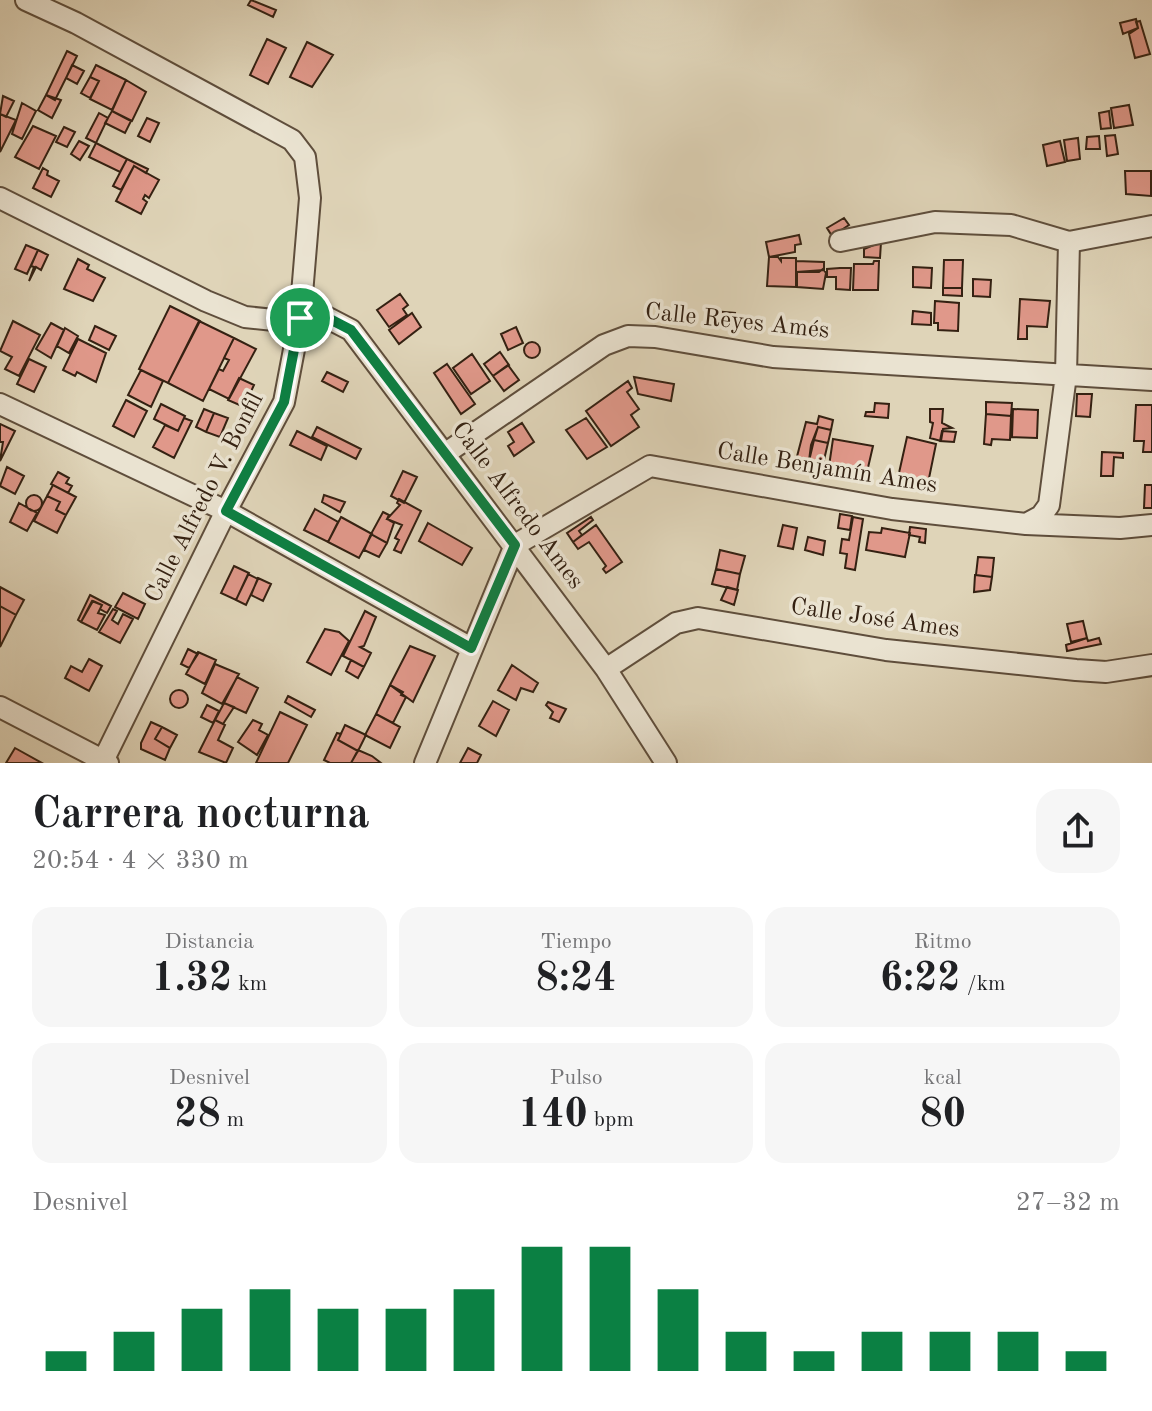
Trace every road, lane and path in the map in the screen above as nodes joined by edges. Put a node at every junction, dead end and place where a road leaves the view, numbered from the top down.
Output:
1 (26, 0) edge
2 (0, 198) edge
3 (1152, 226) edge
4 (840, 241) dead end
5 (1069, 242) junction
6 (300, 318) junction
7 (1066, 375) junction
8 (1152, 380) edge
9 (0, 404) edge
10 (446, 453) junction
11 (226, 511) junction
12 (1026, 524) junction
13 (1152, 525) edge
14 (515, 545) junction
15 (471, 648) junction
16 (1152, 665) edge
17 (606, 669) junction
18 (0, 707) edge
19 (104, 762) edge
20 (425, 763) edge
21 (666, 763) edge

1 - 6 street, Calle Alfredo V. Bonfil
2 - 6 street, Calle Alfredo Ames
3 - 5 street
4 - 5 street
5 - 7 street
6 - 10 street, Calle Alfredo Ames
6 - 11 street, Calle Alfredo V. Bonfil
7 - 8 street, Calle Reyes Amés
7 - 10 street, Calle Reyes Amés
7 - 12 street
9 - 11 street
10 - 14 street, Calle Alfredo Ames
11 - 15 street
11 - 19 street, Calle Alfredo V. Bonfil
12 - 13 street, Calle Benjamín Ames
12 - 14 street, Calle Benjamín Ames
14 - 15 street
14 - 17 street, Calle Alfredo Ames
15 - 20 street
16 - 17 street, Calle José Ames
17 - 21 street, Calle Alfredo Ames
18 - 19 street

